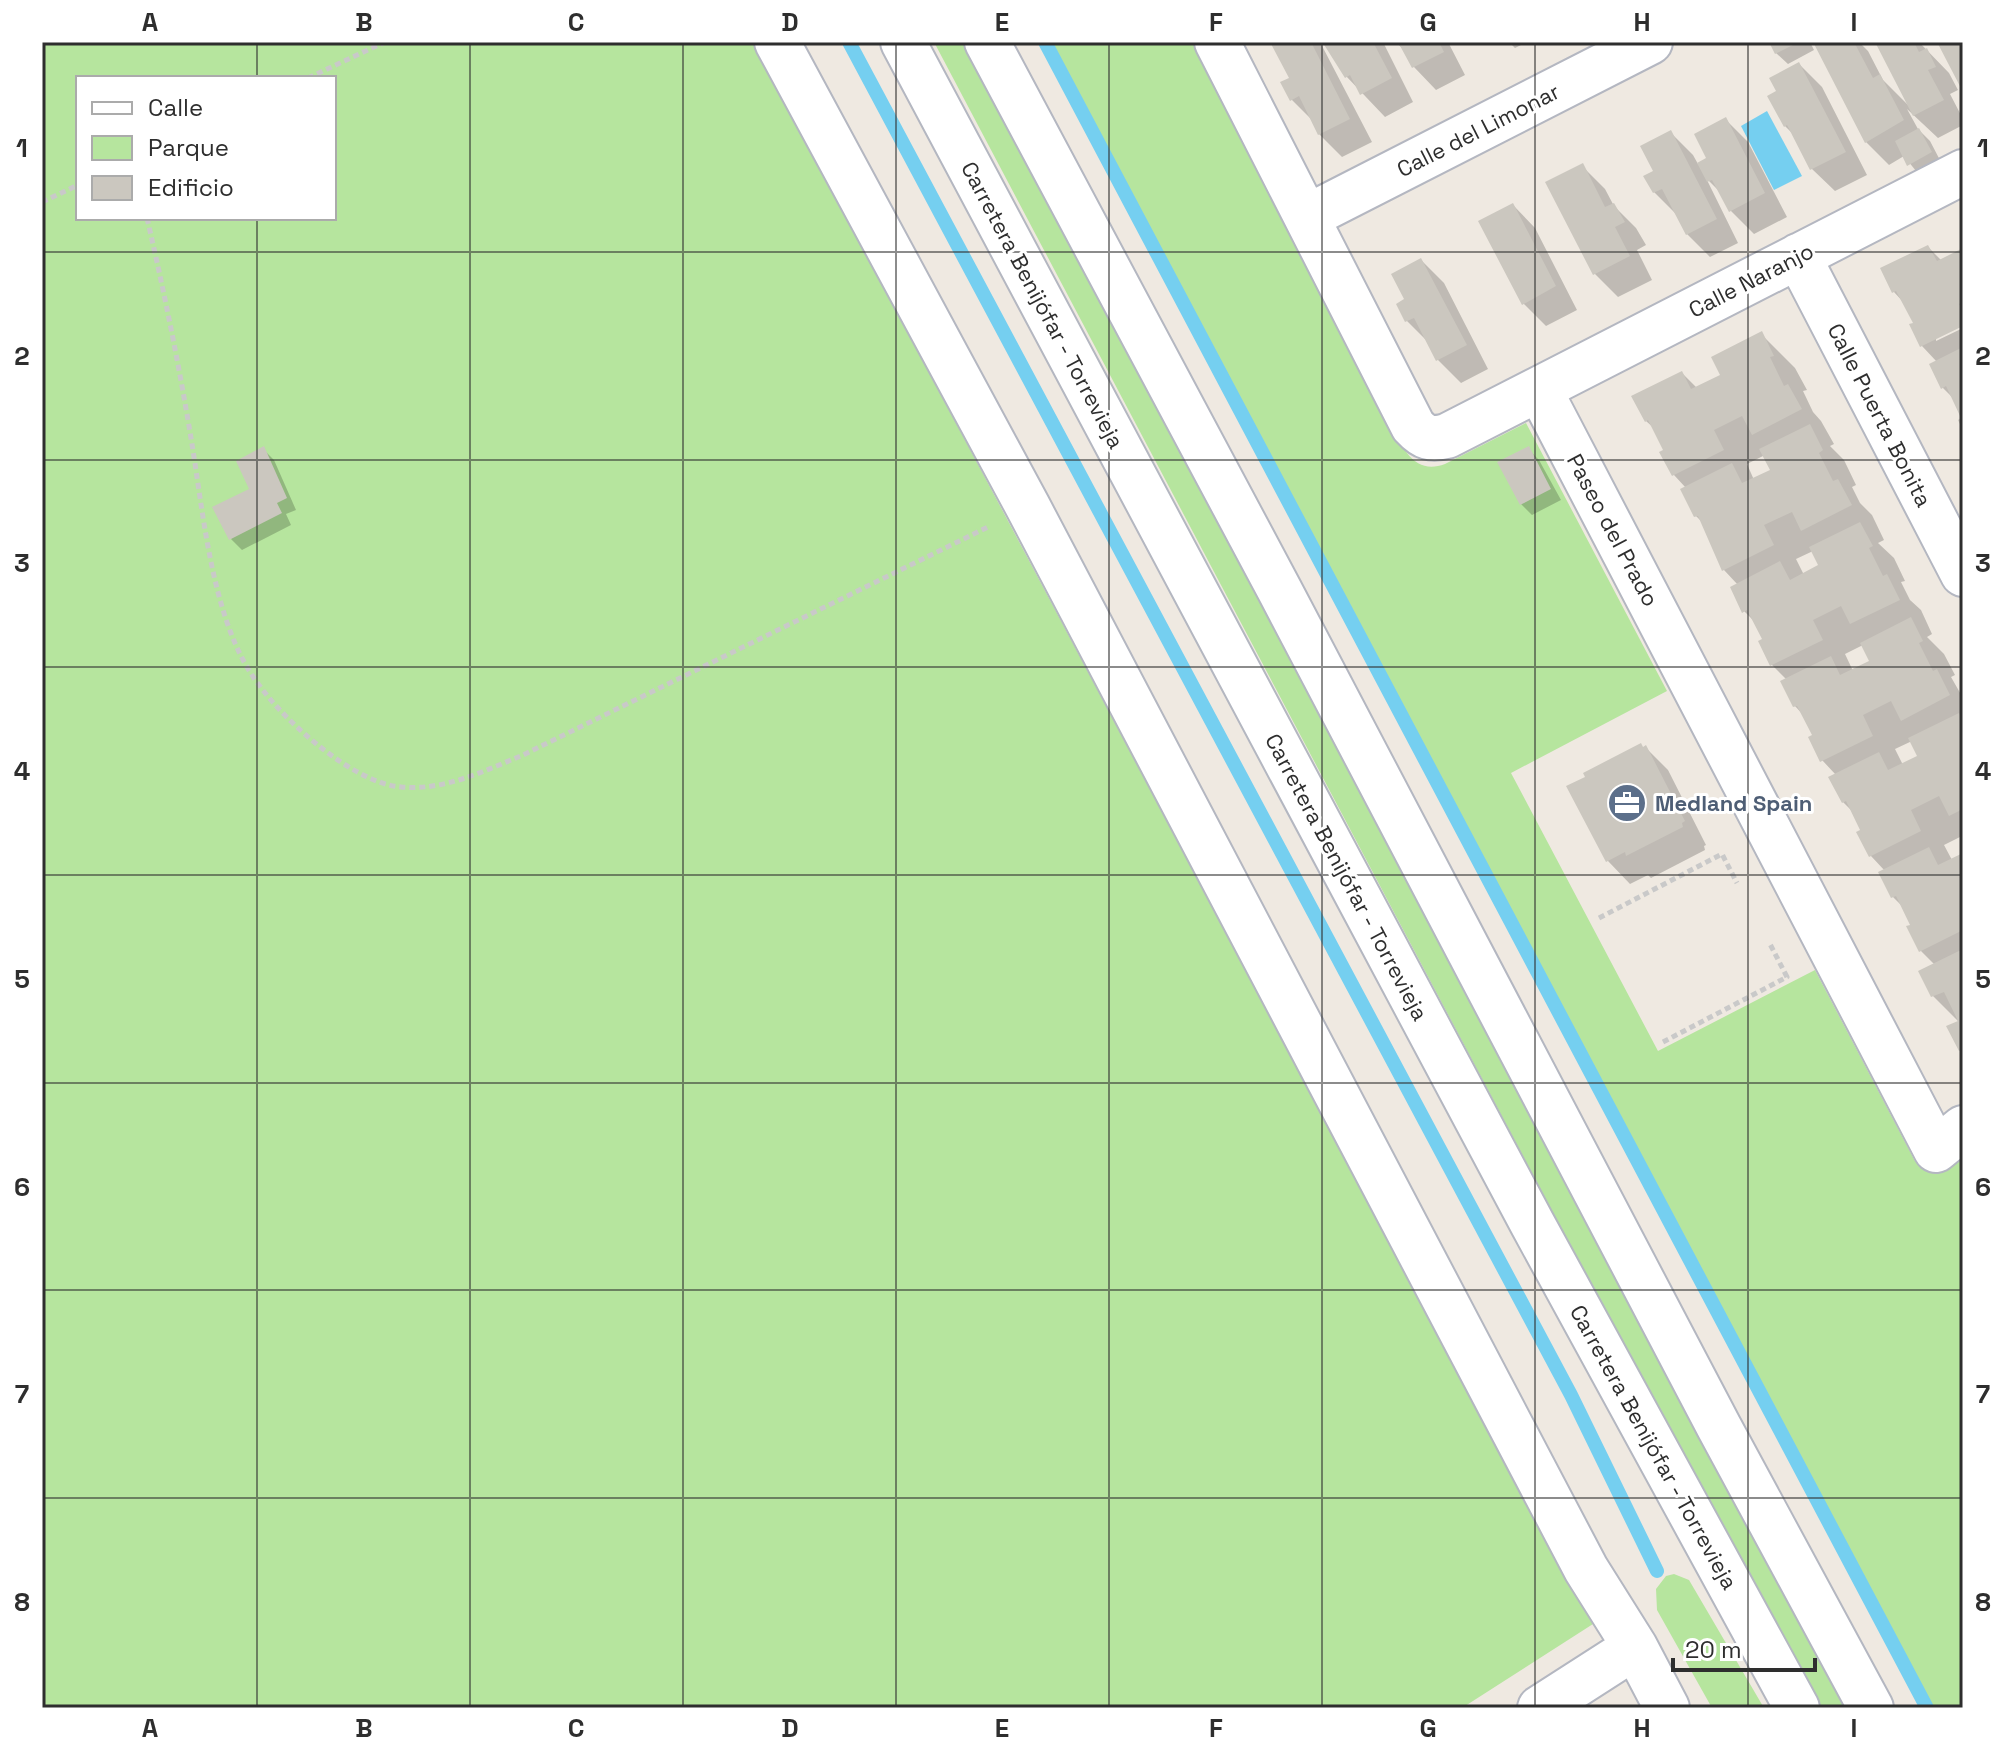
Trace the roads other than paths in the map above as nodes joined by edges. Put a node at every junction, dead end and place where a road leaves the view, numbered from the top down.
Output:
1 (777, 42) edge
2 (903, 42) edge
3 (987, 42) edge
4 (1217, 42) edge
5 (1650, 42) edge
6 (1963, 172) edge
7 (1307, 217) junction
8 (1798, 256) junction
9 (1539, 389) junction
10 (1963, 574) edge
11 (1963, 1128) edge
12 (1635, 1647) junction
13 (1540, 1708) edge
14 (1667, 1708) edge
15 (1797, 1708) edge
16 (1871, 1708) edge

1 - 12 street
2 - 15 street, Carretera Benijófar - Torrevieja
3 - 16 street
4 - 7 street
5 - 7 street, Calle del Limonar
6 - 8 street, Calle Naranjo
7 - 9 street
8 - 9 street, Calle Naranjo
8 - 10 street, Calle Puerta Bonita
9 - 11 street, Paseo del Prado
12 - 13 street
12 - 14 street

